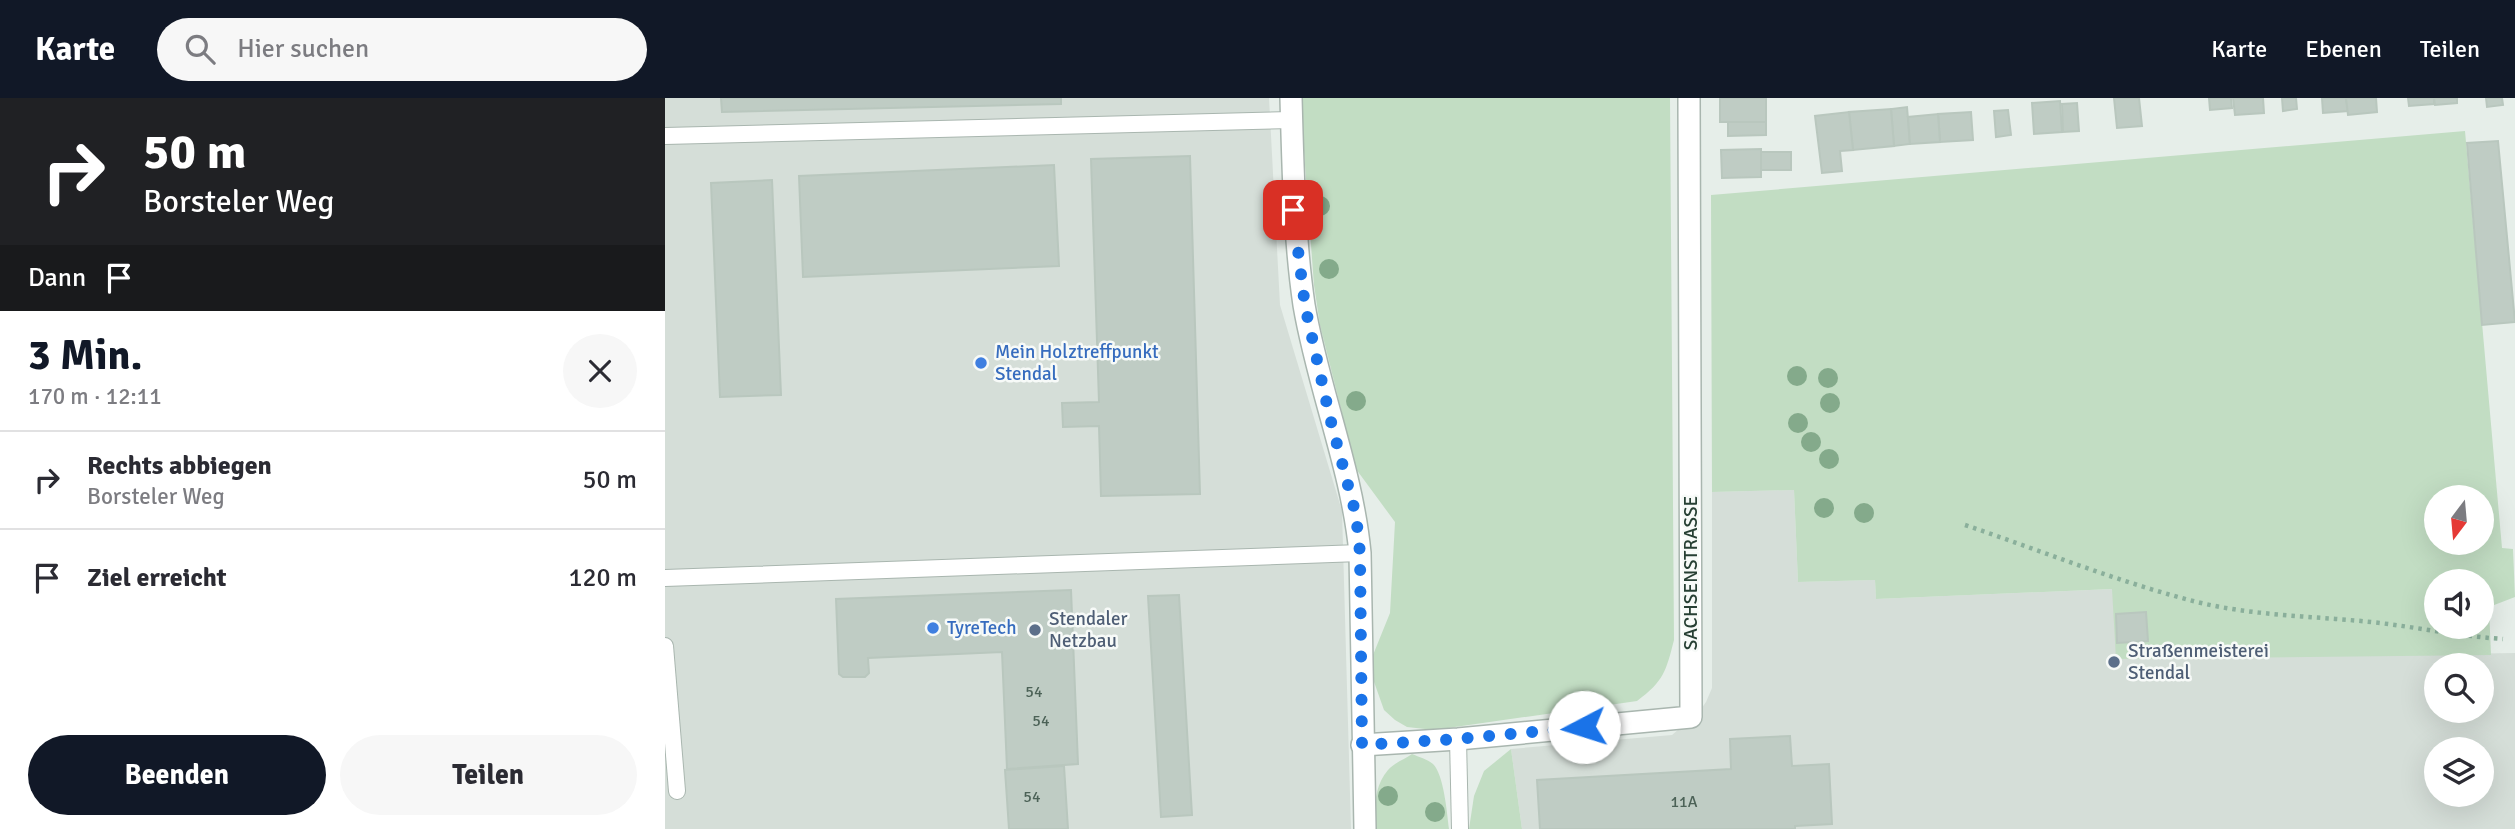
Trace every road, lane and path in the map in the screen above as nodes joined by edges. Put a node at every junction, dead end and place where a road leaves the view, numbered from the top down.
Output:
1 (1291, 98) edge
2 (1689, 98) edge
3 (1291, 120) junction
4 (665, 136) edge
5 (1965, 525) dead end
6 (1360, 553) junction
7 (665, 578) edge
8 (2503, 639) dead end
9 (665, 646) edge
10 (1458, 739) junction
11 (1362, 745) junction
12 (677, 791) dead end
13 (1365, 829) edge
14 (1460, 829) edge

1 - 3 street
2 - 10 street, SACHSENSTRASSE
3 - 4 lane
3 - 6 street
5 - 8 path
6 - 7 lane
6 - 11 street
9 - 12 lane
10 - 11 street, SACHSENSTRASSE
10 - 14 lane
11 - 13 street

